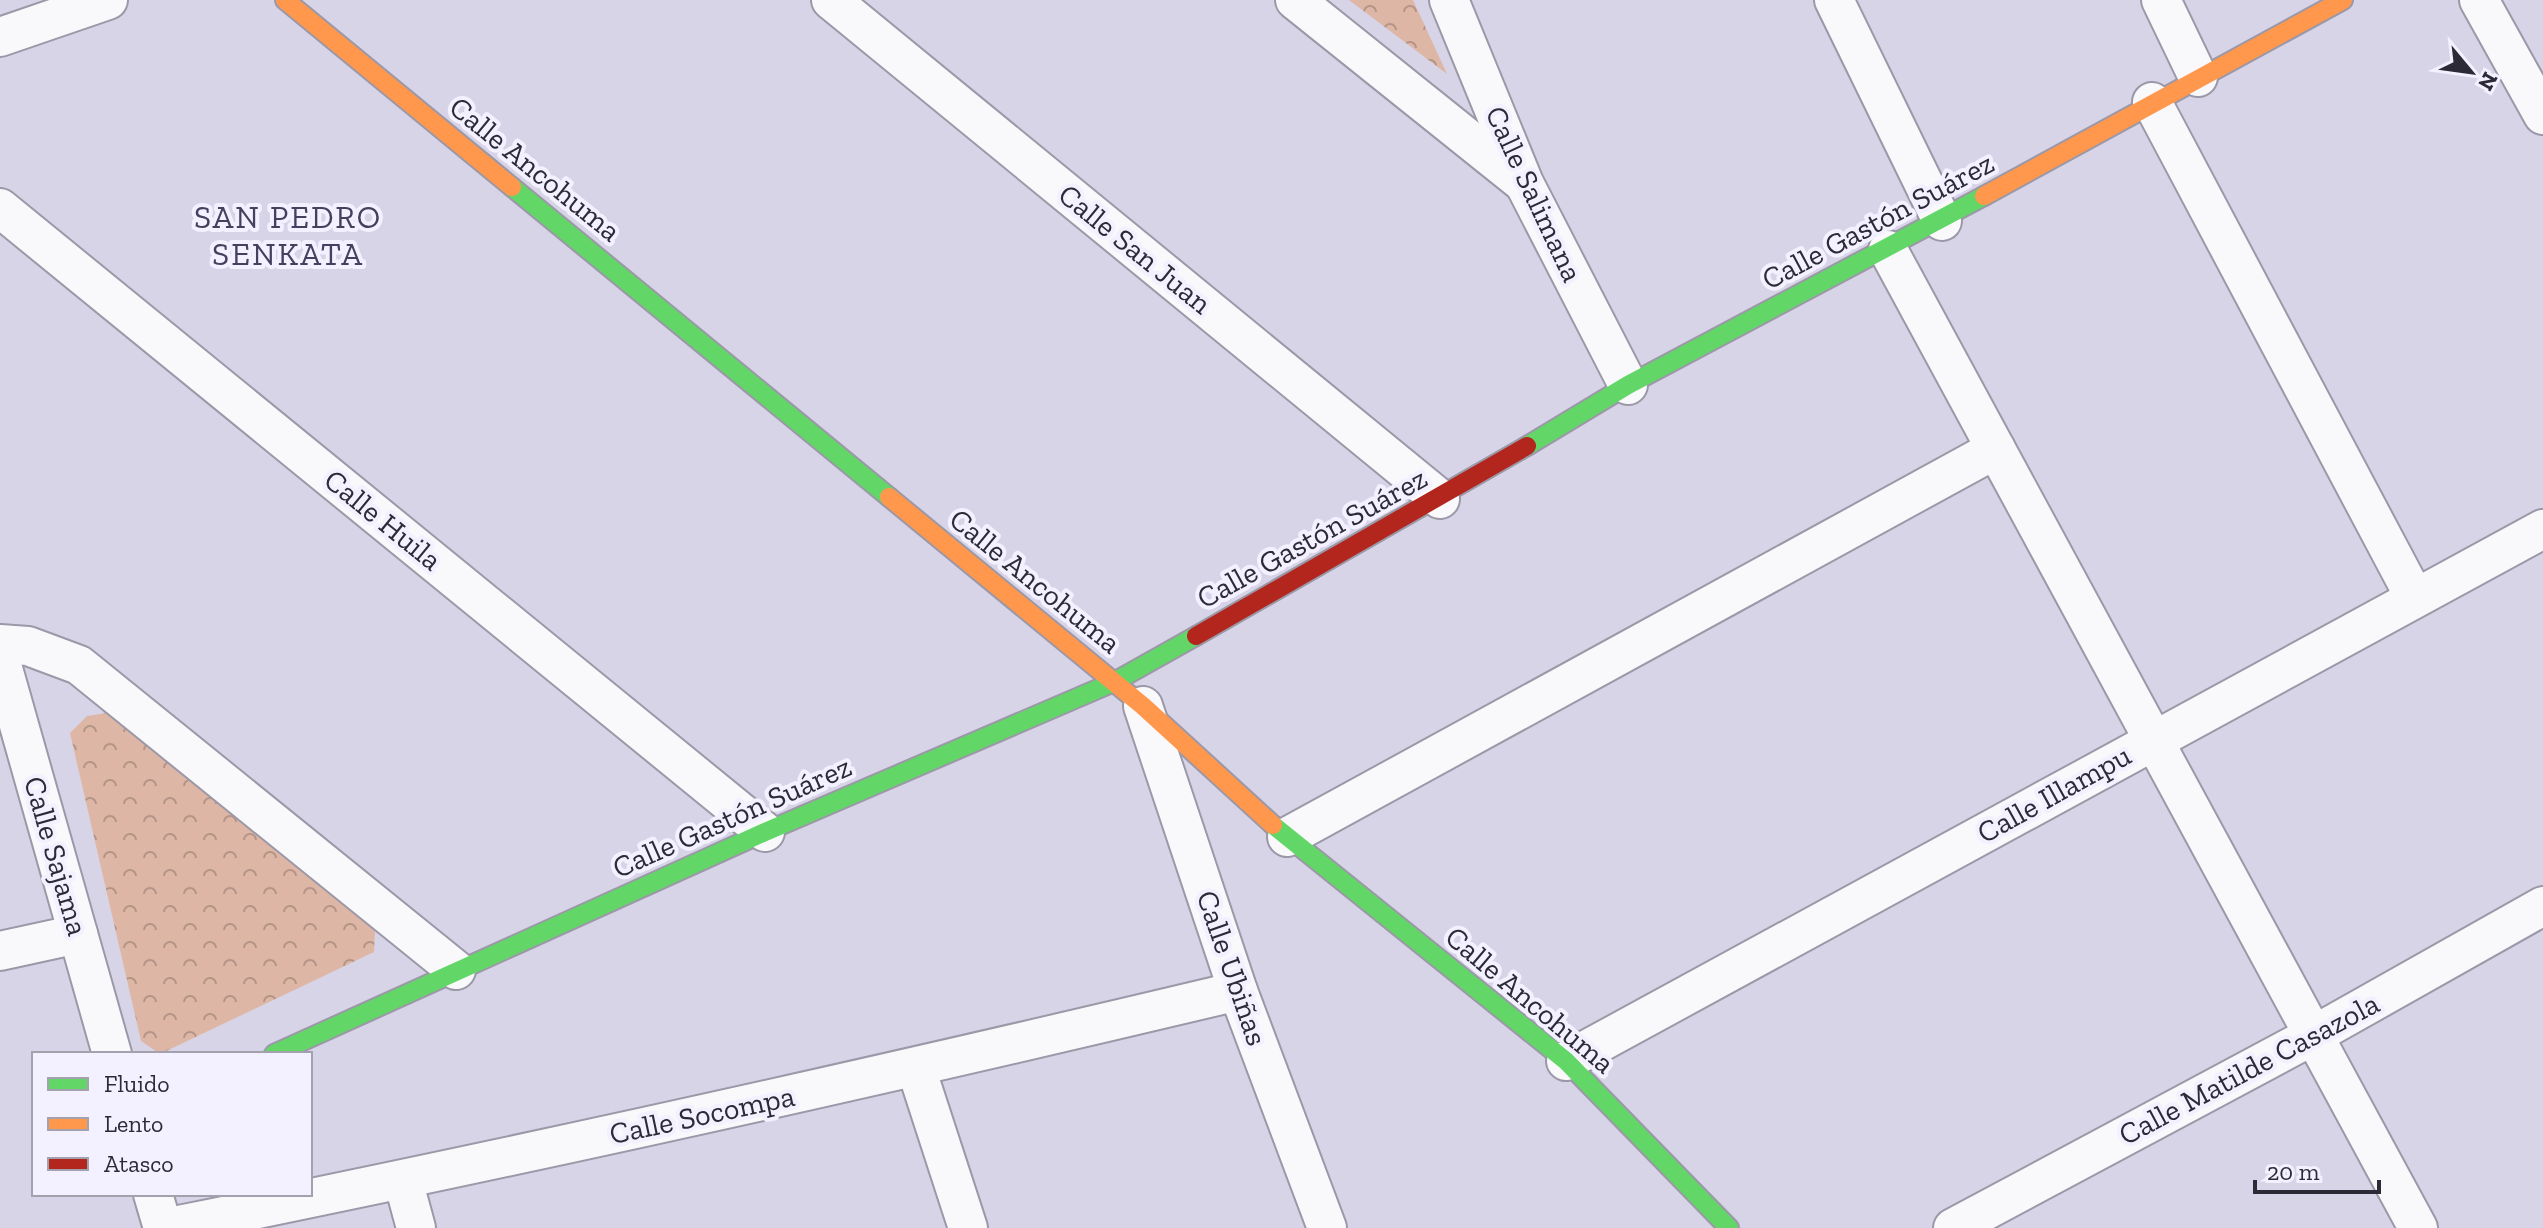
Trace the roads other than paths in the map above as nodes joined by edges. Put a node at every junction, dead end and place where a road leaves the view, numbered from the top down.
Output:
1 (108, 0) edge
2 (285, 0) edge
3 (831, 0) edge
4 (1295, 0) edge
5 (1449, 0) edge
6 (1834, 0) edge
7 (2161, 0) edge
8 (2343, 0) edge
9 (2479, 0) edge
10 (0, 37) edge
11 (2198, 77) junction
12 (2152, 102) junction
13 (2543, 115) edge
14 (1524, 183) junction
15 (0, 208) edge
16 (1942, 221) junction
17 (1888, 250) junction
18 (1628, 385) junction
19 (1996, 449) junction
20 (1440, 499) junction
21 (2543, 529) edge
22 (2415, 598) junction
23 (0, 644) edge
24 (0, 658) edge
25 (1114, 682) junction
26 (1143, 706) junction
27 (2155, 740) junction
28 (765, 832) junction
29 (1287, 837) junction
30 (2543, 906) edge
31 (78, 934) junction
32 (0, 951) edge
33 (456, 970) junction
34 (1238, 991) junction
35 (2314, 1035) junction
36 (111, 1052) edge
37 (278, 1052) edge
38 (1566, 1061) junction
39 (916, 1068) junction
40 (403, 1180) junction
41 (154, 1196) edge
42 (163, 1228) edge
43 (416, 1228) edge
44 (968, 1228) edge
45 (1327, 1228) edge
46 (1729, 1228) edge
47 (1953, 1228) edge
48 (2418, 1228) edge

1 - 10 street
2 - 25 street, Calle Ancohuma
3 - 20 street, Calle San Juan
4 - 14 street
5 - 14 street, Calle Salimana
6 - 16 street
7 - 11 street
8 - 11 street, Calle Gastón Suárez
9 - 13 street
11 - 12 street, Calle Gastón Suárez
12 - 16 street, Calle Gastón Suárez
12 - 22 street
14 - 18 street, Calle Salimana
15 - 28 street, Calle Huila
16 - 17 street, Calle Gastón Suárez
17 - 18 street, Calle Gastón Suárez
17 - 19 street
18 - 20 street, Calle Gastón Suárez
19 - 27 street
19 - 29 street
20 - 25 street, Calle Gastón Suárez
21 - 22 street, Calle Illampu
22 - 27 street, Calle Illampu
23 - 33 street
24 - 31 street, Calle Sajama
25 - 26 street, Calle Ancohuma
25 - 28 street, Calle Gastón Suárez
26 - 29 street, Calle Ancohuma
26 - 34 street, Calle Ubiñas
27 - 35 street
27 - 38 street, Calle Illampu
28 - 33 street, Calle Gastón Suárez
29 - 38 street, Calle Ancohuma
30 - 35 street, Calle Matilde Casazola
31 - 32 street
31 - 36 street, Calle Sajama
33 - 37 street, Calle Gastón Suárez
34 - 39 street, Calle Socompa
34 - 45 street, Calle Ubiñas
35 - 47 street, Calle Matilde Casazola
35 - 48 street
38 - 46 street, Calle Ancohuma
39 - 40 street, Calle Socompa
39 - 44 street
40 - 42 street, Calle Socompa
40 - 43 street
41 - 42 street

